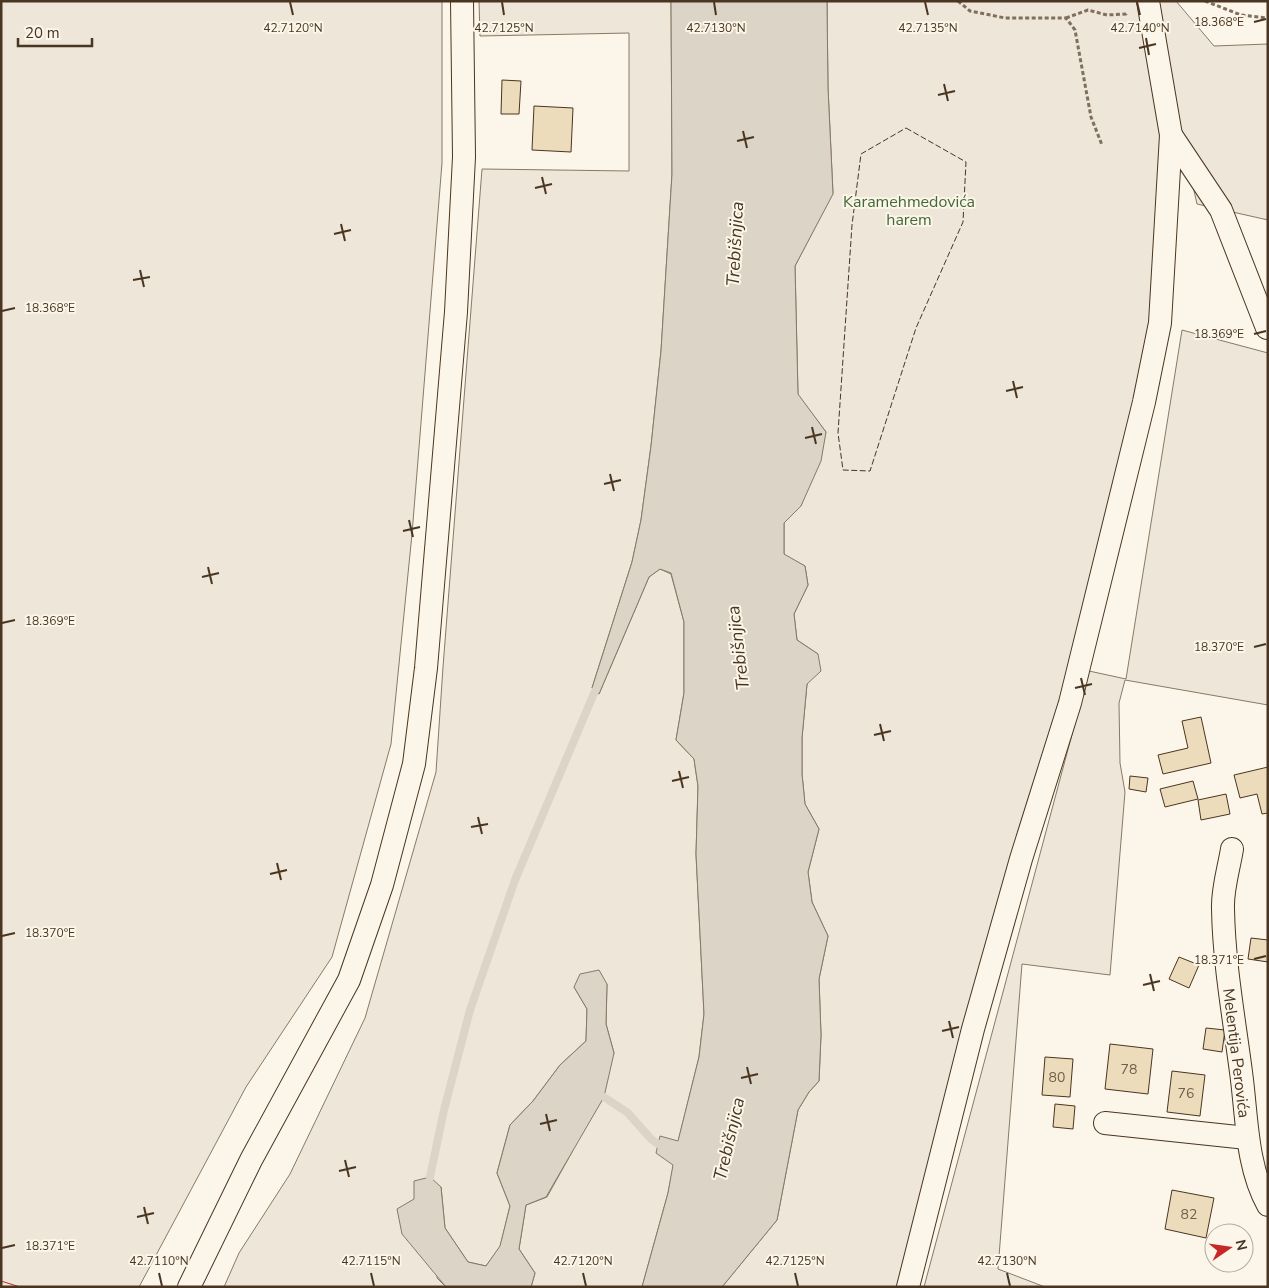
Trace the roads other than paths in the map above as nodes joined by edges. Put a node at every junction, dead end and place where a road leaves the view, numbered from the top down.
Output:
1 (462, 1) edge
2 (1140, 5) edge
3 (1171, 135) junction
4 (1267, 328) edge
5 (1232, 849) dead end
6 (1105, 1123) dead end
7 (1247, 1138) junction
8 (1268, 1205) edge
9 (189, 1287) edge
10 (908, 1287) edge

1 - 9 street
2 - 3 street
3 - 4 street
3 - 10 street
5 - 7 street, Melentija Perovića
6 - 7 street, Melentija Perovića
7 - 8 street, Melentija Perovića

